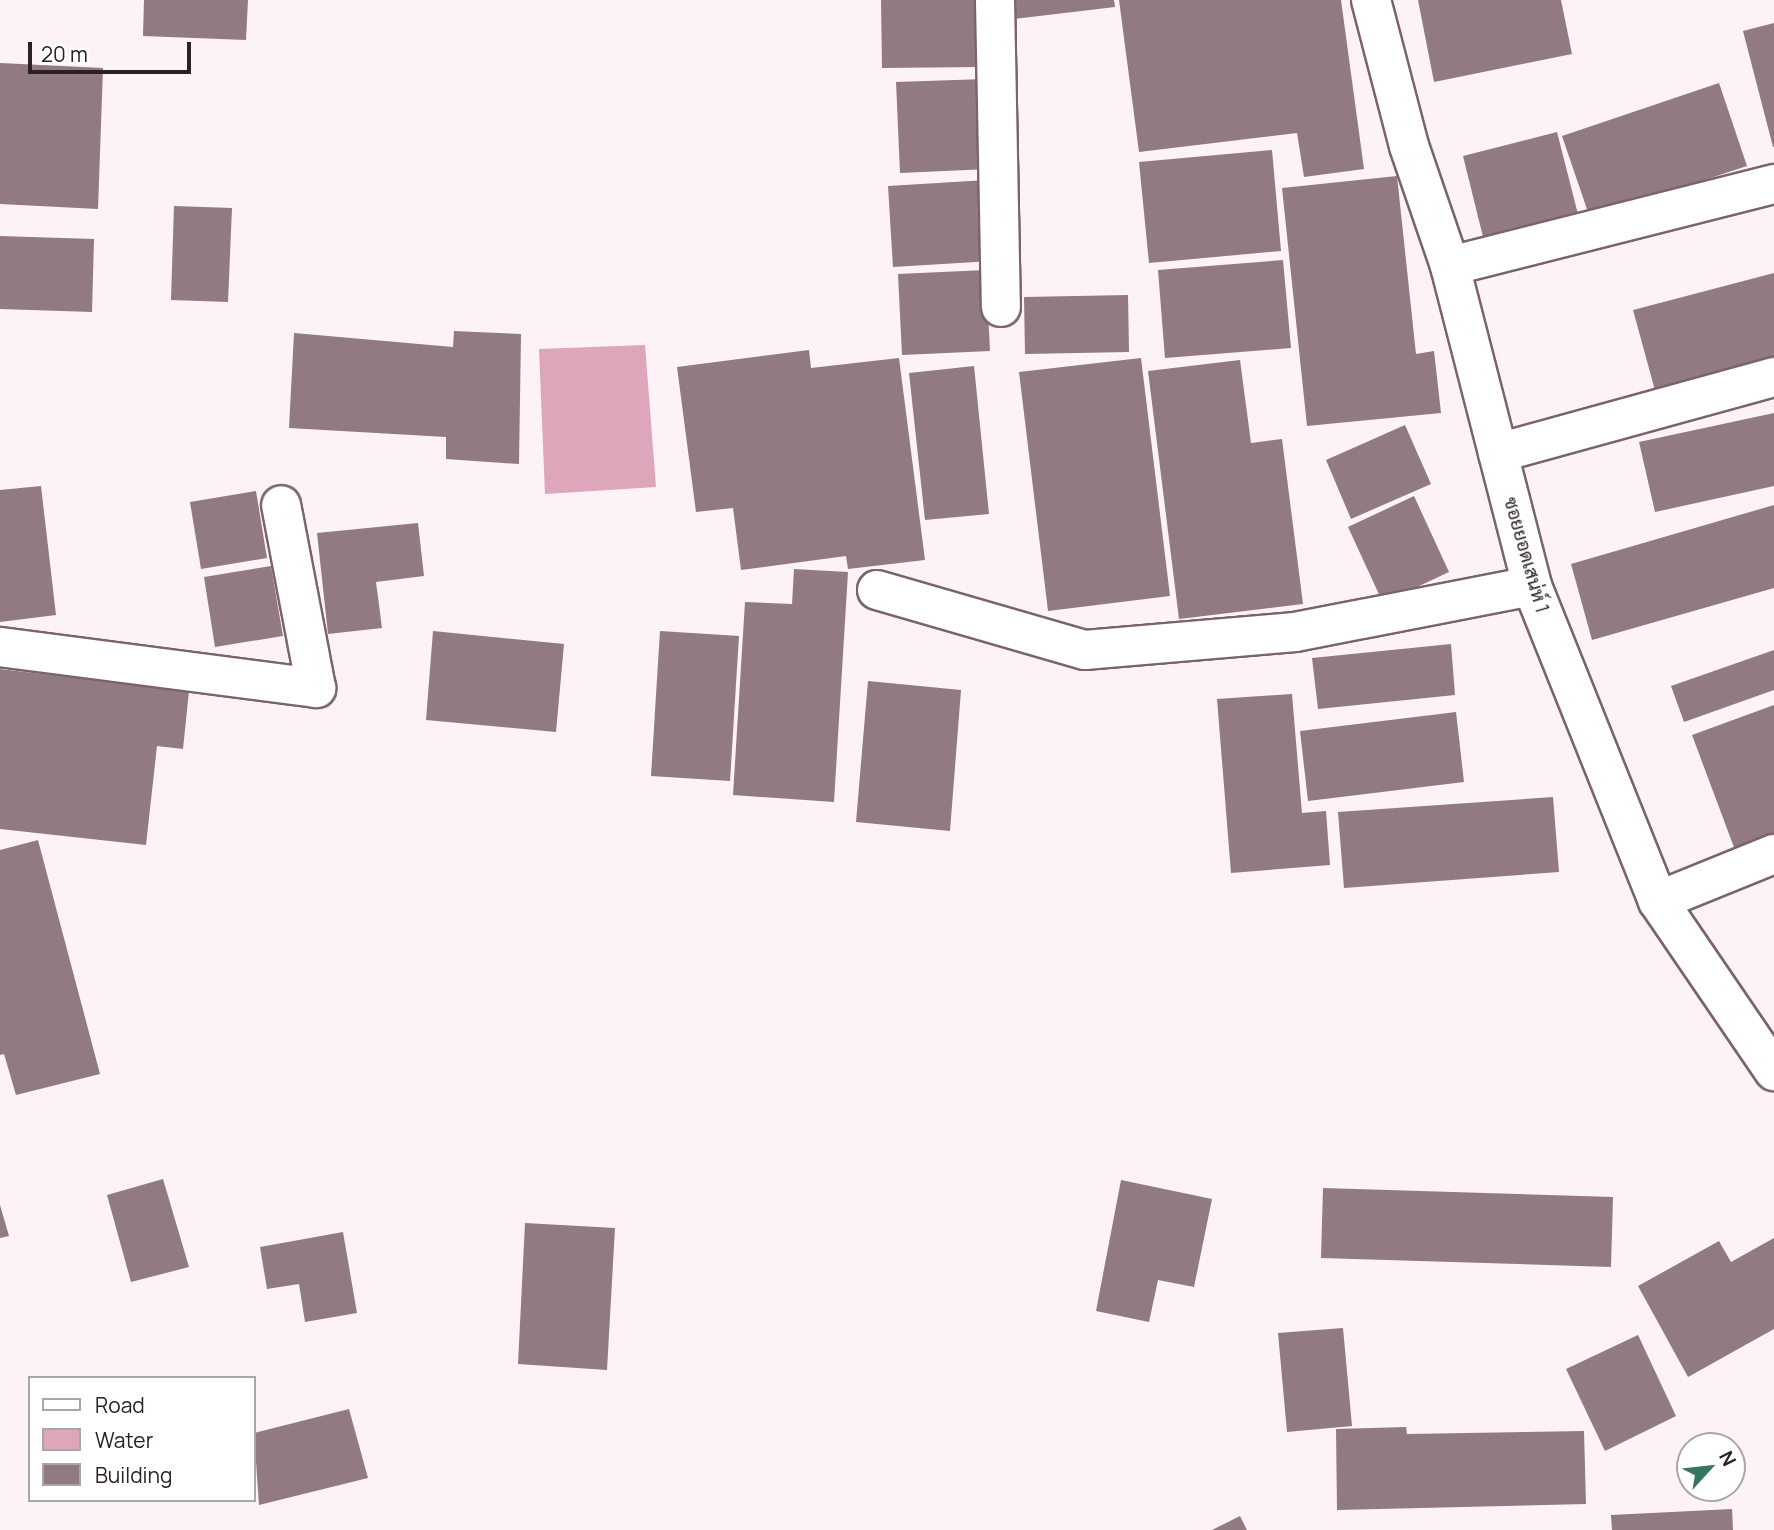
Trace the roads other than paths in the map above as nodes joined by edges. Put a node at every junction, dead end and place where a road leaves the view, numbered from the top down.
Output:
1 (995, 0) edge
2 (1371, 0) edge
3 (1774, 184) edge
4 (1450, 266) junction
5 (1001, 307) dead end
6 (1774, 377) edge
7 (1498, 453) junction
8 (281, 505) dead end
9 (1532, 586) junction
10 (877, 590) dead end
11 (0, 647) edge
12 (1774, 854) edge
13 (1658, 901) junction
14 (1774, 1071) edge

1 - 5 street
2 - 4 street, ซอยยอดเสน่ห์ 1
3 - 4 street
4 - 7 street, ซอยยอดเสน่ห์ 1
6 - 7 street
7 - 9 street, ซอยยอดเสน่ห์ 1
8 - 11 street
9 - 10 street
9 - 13 street, ซอยยอดเสน่ห์ 1
12 - 13 street
13 - 14 street, ซอยยอดเสน่ห์ 1

